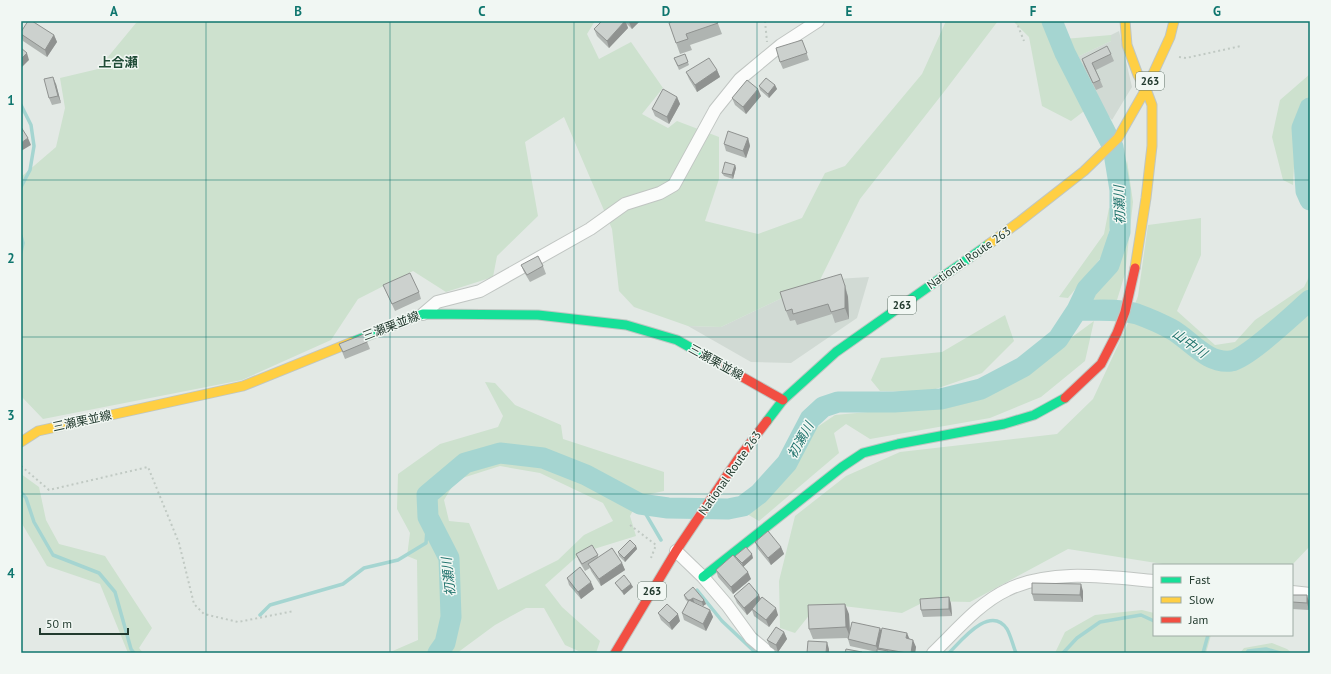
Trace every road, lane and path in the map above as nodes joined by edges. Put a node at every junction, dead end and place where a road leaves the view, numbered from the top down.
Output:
1 (765, 21) edge
2 (818, 21) edge
3 (1016, 21) edge
4 (1125, 21) edge
5 (1174, 21) edge
6 (1024, 41) dead end
7 (1241, 46) dead end
8 (1162, 54) junction
9 (768, 55) junction
10 (1146, 88) junction
11 (423, 314) junction
12 (783, 400) junction
13 (21, 442) edge
14 (21, 466) edge
15 (630, 525) dead end
16 (676, 551) junction
17 (651, 559) dead end
18 (703, 577) junction
19 (1153, 581) edge
20 (1293, 592) edge
21 (1310, 594) edge
22 (294, 612) dead end
23 (615, 653) edge
24 (769, 653) edge
25 (933, 653) edge

1 - 9 path
2 - 9 street
3 - 6 path
4 - 10 main road
5 - 8 main road, National Route 263 / 263
7 - 8 path
8 - 10 main road, National Route 263 / 263
9 - 11 street
10 - 12 main road, National Route 263 / 263
10 - 18 main road
11 - 12 main road, 三瀬栗並線
11 - 13 main road, 三瀬栗並線
12 - 16 main road, National Route 263 / 263
14 - 22 path
15 - 17 path
16 - 18 street
16 - 23 main road, National Route 263 / 263
18 - 24 street
19 - 25 street
20 - 21 street

